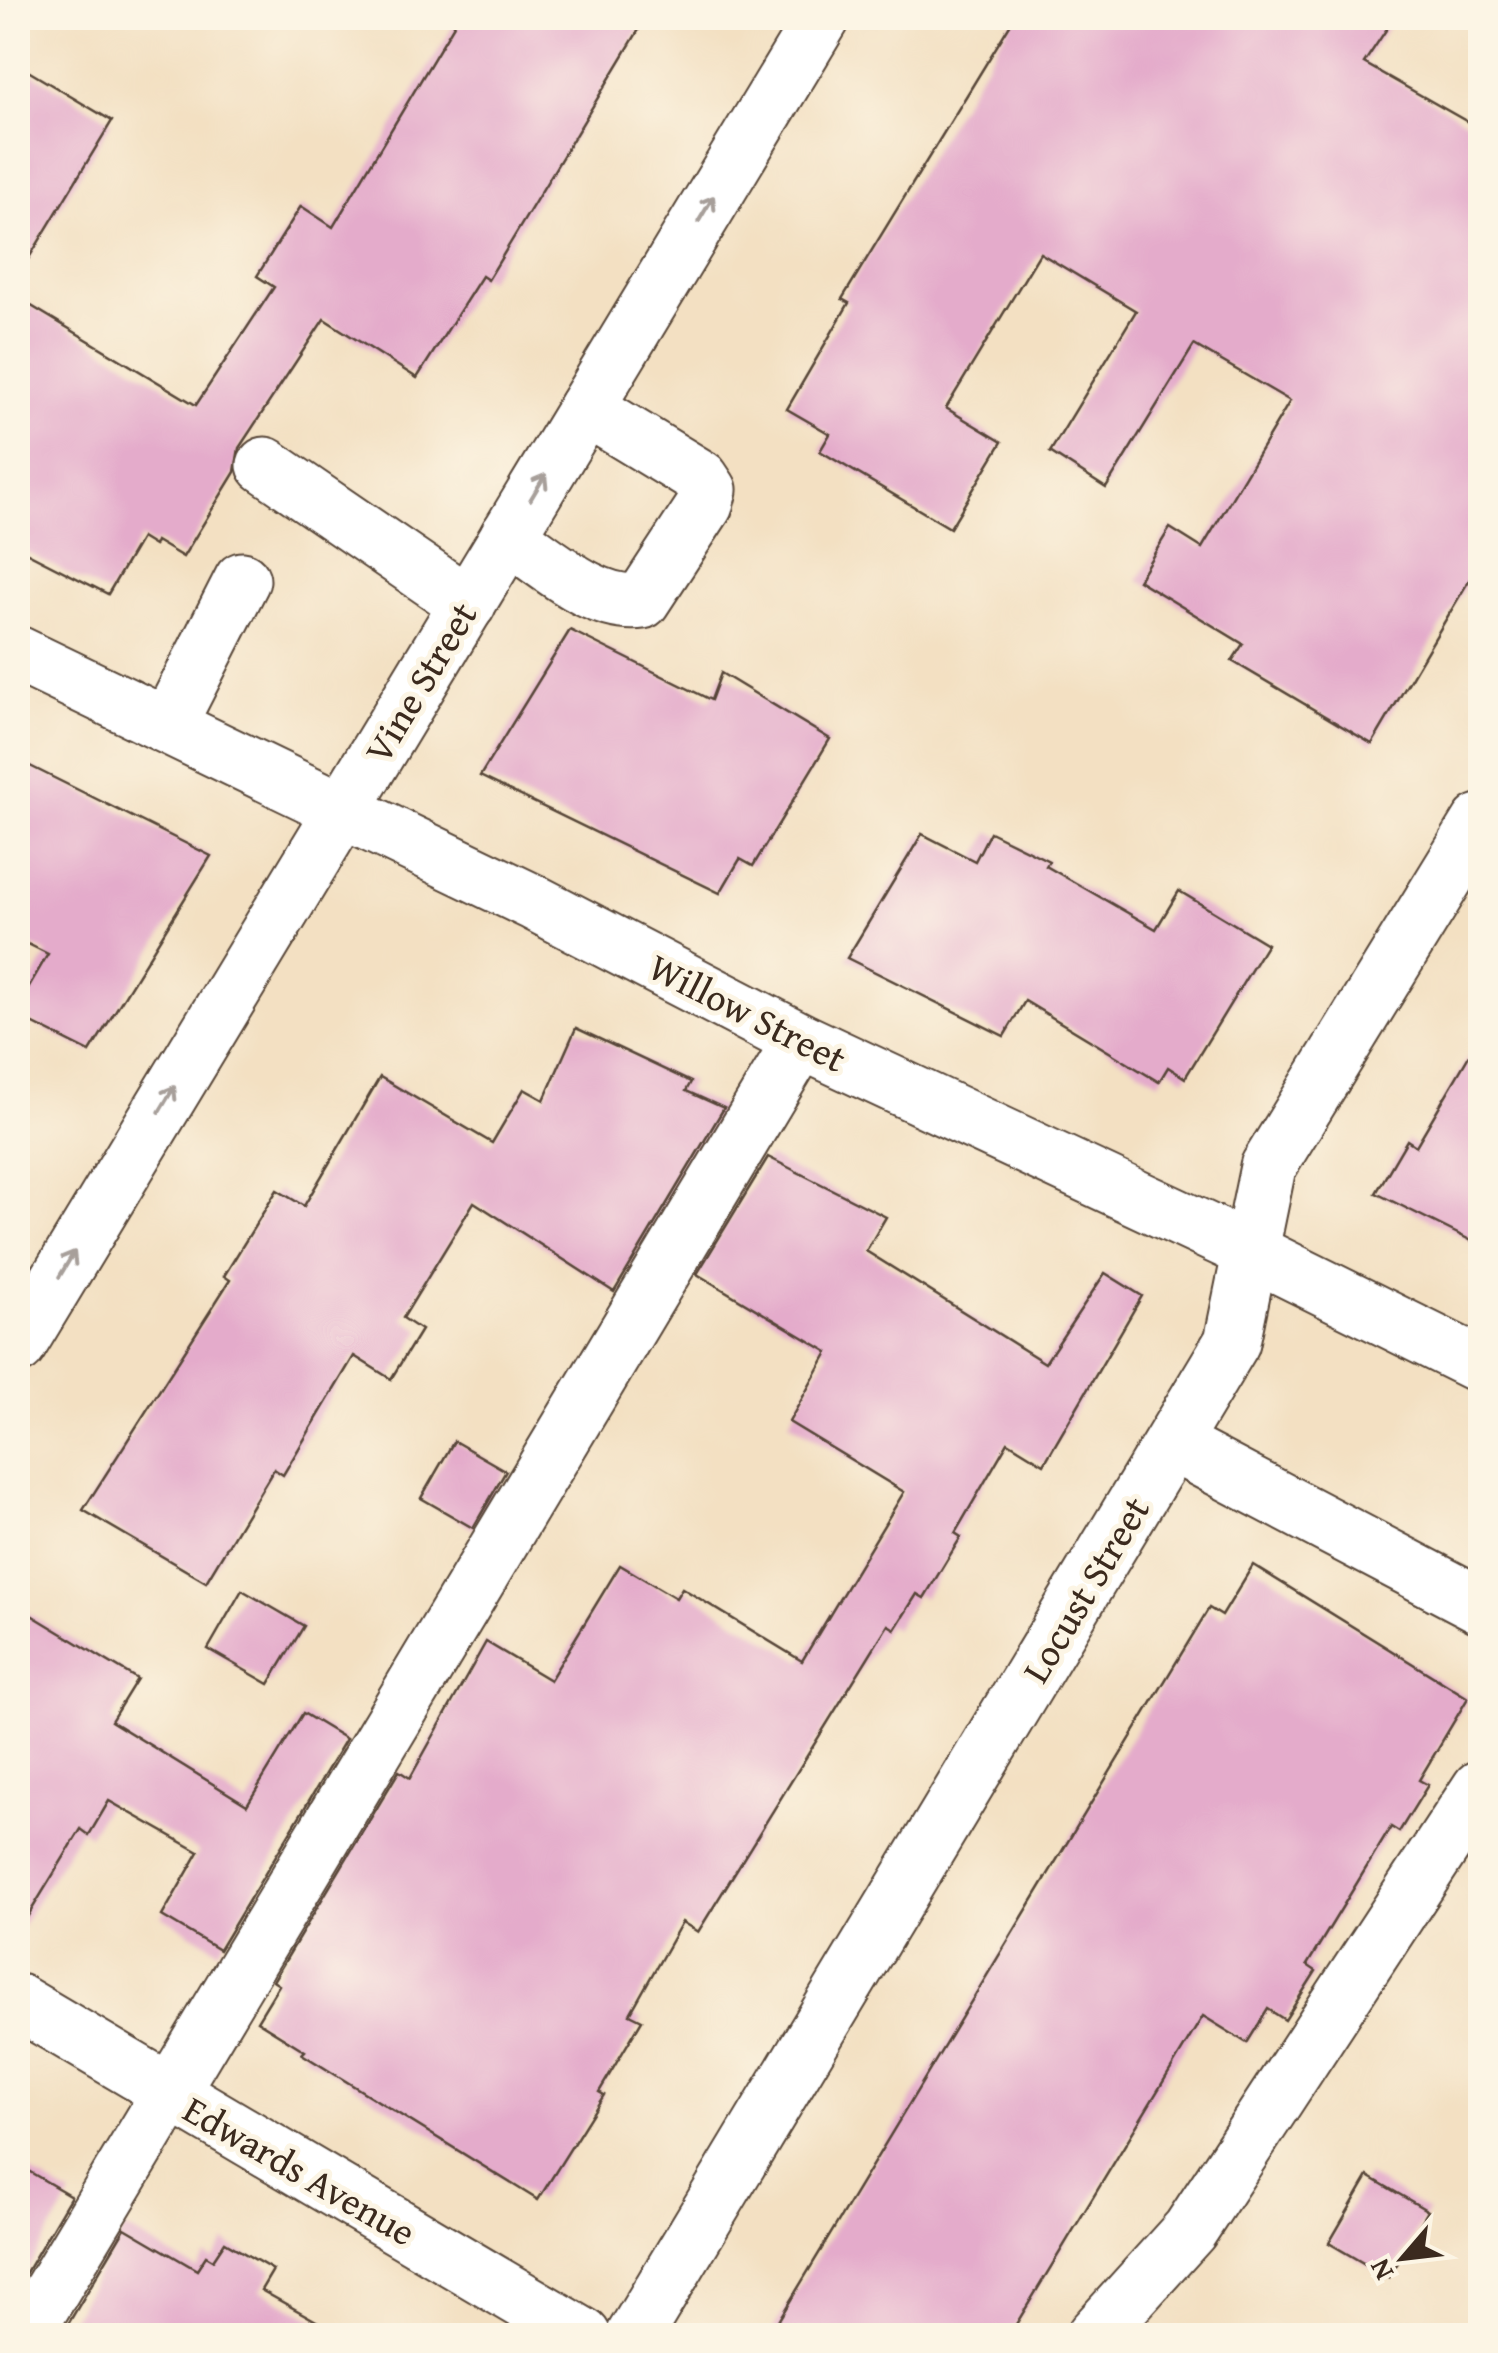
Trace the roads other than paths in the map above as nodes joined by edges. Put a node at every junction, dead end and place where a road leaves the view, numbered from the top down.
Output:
1 (822, 18) edge
2 (586, 408) junction
3 (265, 465) dead end
4 (508, 536) junction
5 (242, 580) dead end
6 (468, 604) junction
7 (18, 654) edge
8 (168, 726) junction
9 (342, 810) junction
10 (1480, 822) edge
11 (801, 1041) junction
12 (1254, 1253) junction
13 (18, 1346) edge
14 (1480, 1365) edge
15 (1173, 1444) junction
16 (1480, 1604) edge
17 (1480, 1788) edge
18 (18, 2002) edge
19 (171, 2095) junction
20 (24, 2336) edge
21 (584, 2336) edge
22 (634, 2336) edge
23 (1094, 2336) edge

2 -> 1 main road, Vine Street
4 -> 2 main road, Vine Street
2 - 4 main road
3 - 6 main road
4 - 6 main road, Vine Street
5 - 8 main road
6 - 9 main road, Vine Street
7 - 8 main road, Willow Street
8 - 9 main road, Willow Street
9 - 11 main road, Willow Street
13 -> 9 main road, Vine Street
10 - 12 main road, Locust Street
11 - 12 main road, Willow Street
11 - 19 main road
12 - 14 main road, Willow Street
12 - 15 main road, Locust Street
15 - 16 main road
15 - 22 main road, Locust Street
17 - 23 main road
18 - 19 main road, Edwards Avenue
19 - 20 main road
19 - 21 main road, Edwards Avenue

